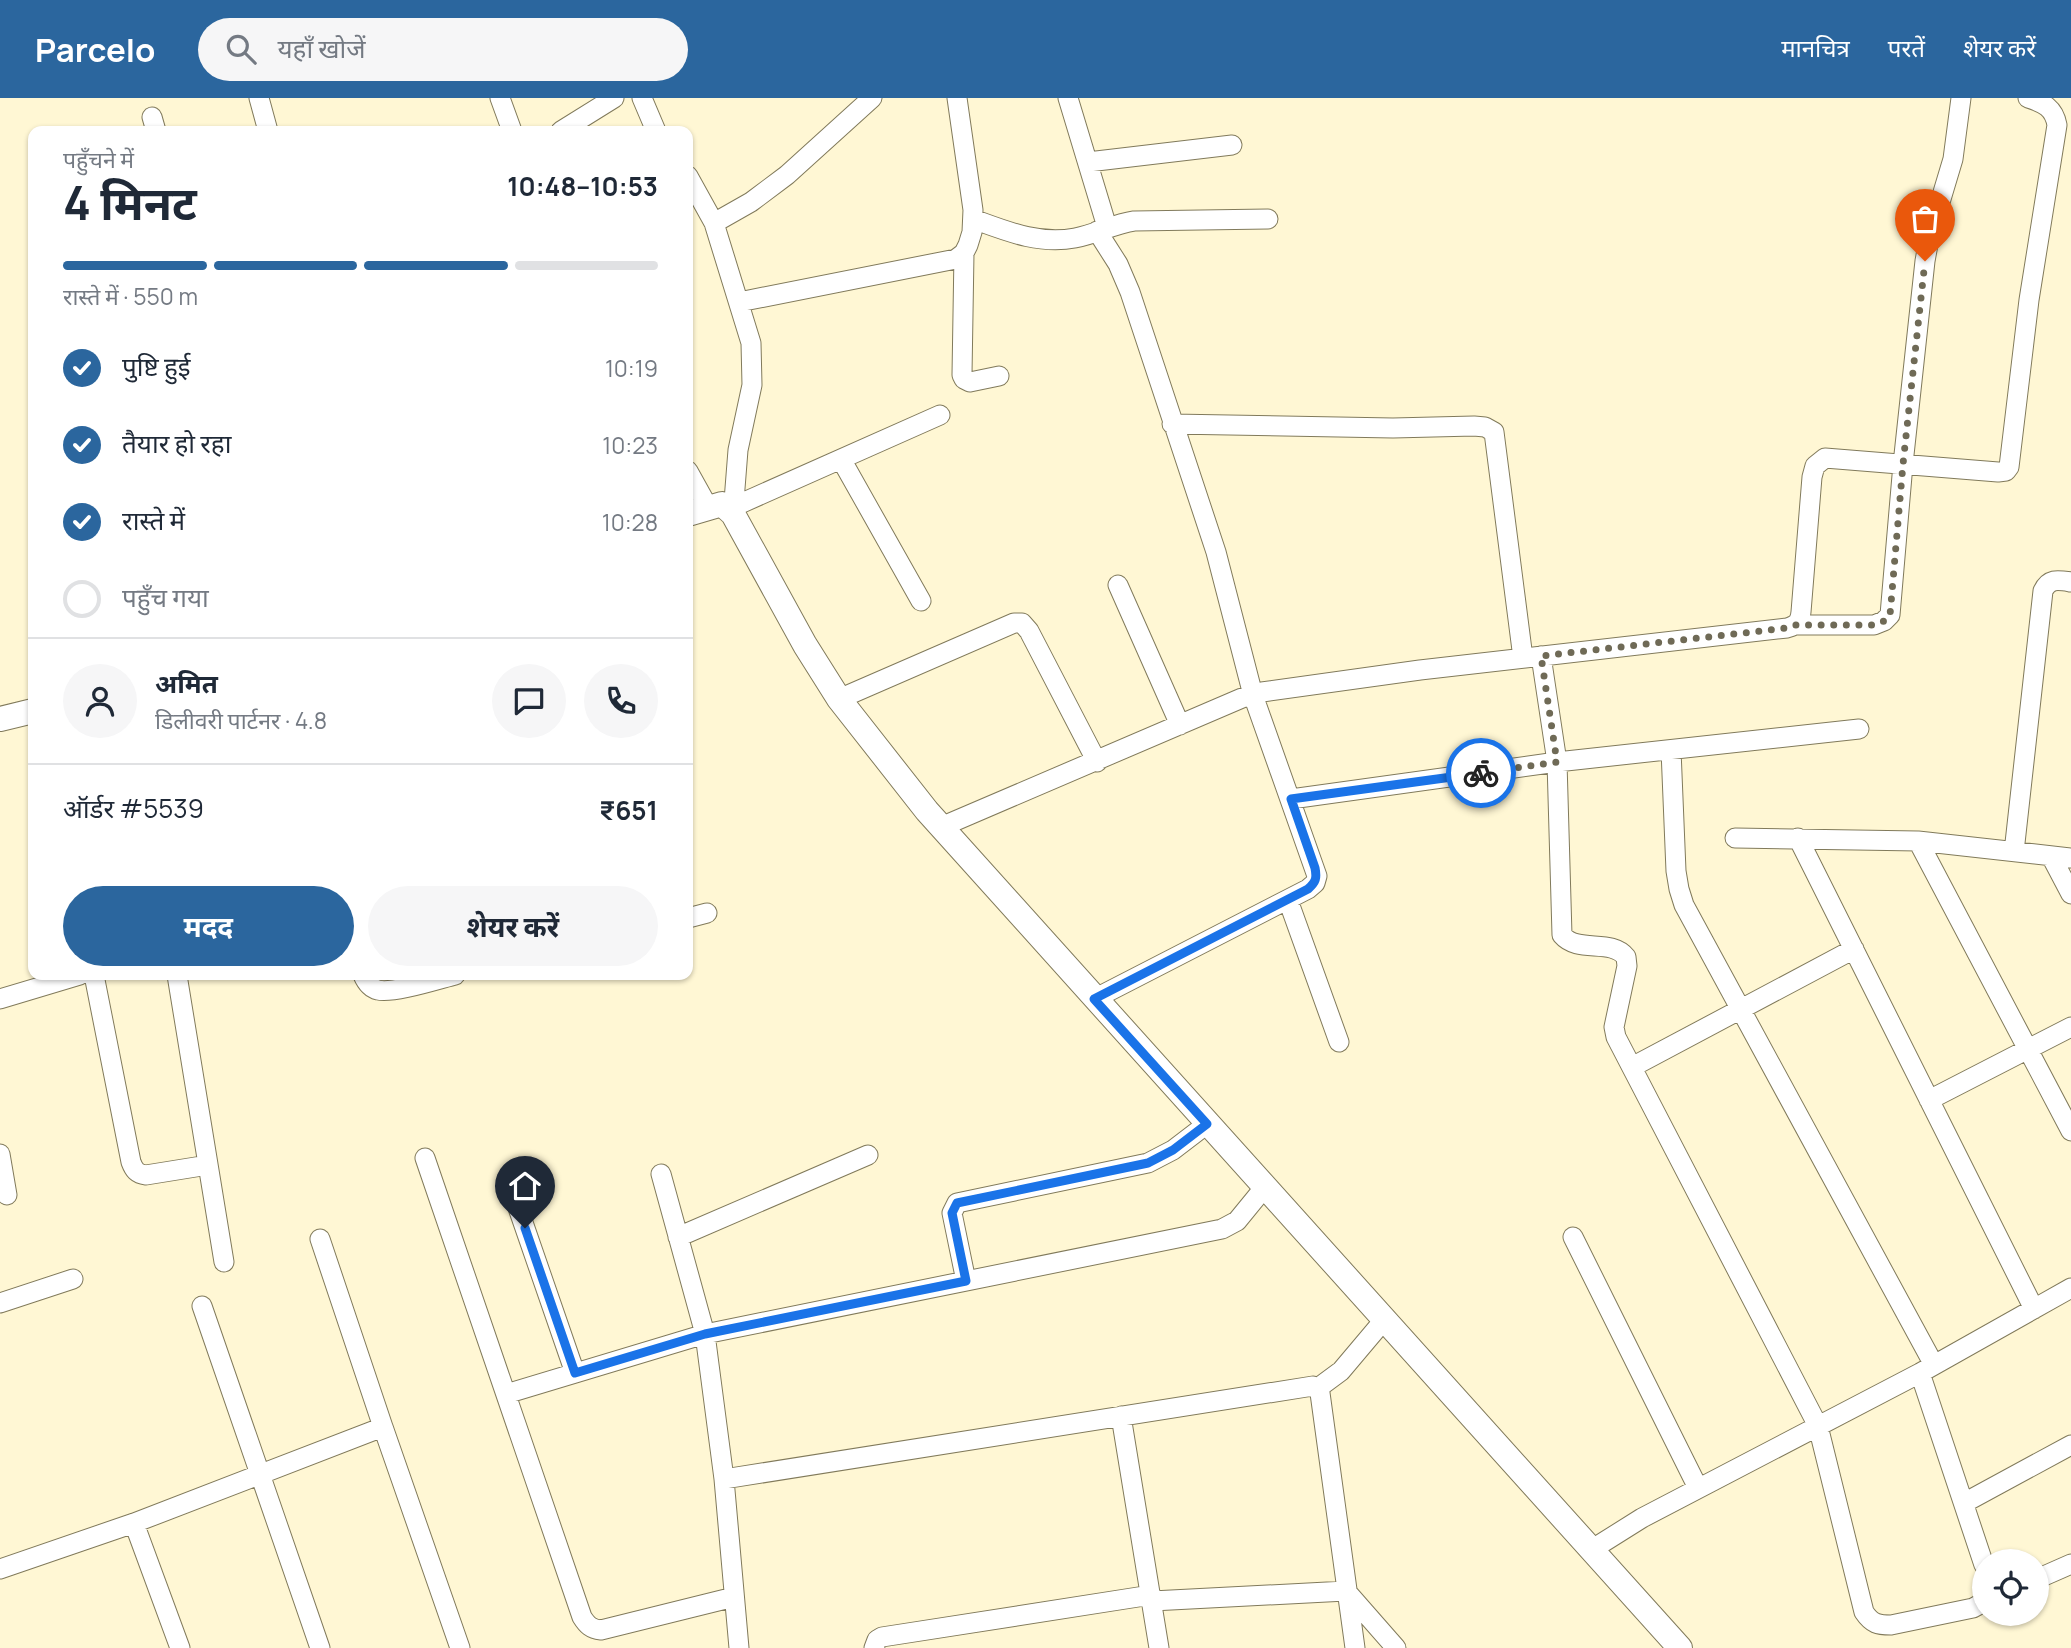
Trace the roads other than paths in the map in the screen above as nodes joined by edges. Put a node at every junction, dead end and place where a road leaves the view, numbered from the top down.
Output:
1 (258, 98) edge
2 (500, 98) edge
3 (614, 98) edge
4 (642, 98) edge
5 (872, 98) edge
6 (957, 98) edge
7 (1068, 98) edge
8 (1961, 98) edge
9 (2028, 98) edge
10 (2052, 102) edge
11 (266, 126) edge
12 (510, 126) edge
13 (569, 126) edge
14 (654, 126) edge
15 (2064, 127) edge
16 (1232, 145) dead end
17 (1088, 162) junction
18 (693, 185) edge
19 (973, 219) junction
20 (1268, 219) dead end
21 (715, 223) junction
22 (1102, 229) junction
23 (964, 253) junction
24 (739, 302) junction
25 (999, 376) dead end
26 (940, 415) dead end
27 (1172, 424) junction
28 (841, 459) junction
29 (1903, 464) junction
30 (693, 490) edge
31 (698, 510) edge
32 (733, 511) junction
33 (2071, 582) edge
34 (1118, 585) dead end
35 (921, 601) dead end
36 (1796, 625) junction
37 (1532, 657) junction
38 (1253, 695) junction
39 (839, 699) junction
40 (28, 712) edge
41 (0, 719) edge
42 (1181, 725) junction
43 (1859, 729) dead end
44 (1671, 750) junction
45 (1097, 762) junction
46 (1557, 762) junction
47 (1291, 799) junction
48 (941, 827) junction
49 (1735, 838) dead end
50 (1798, 838) junction
51 (1918, 841) junction
52 (2014, 852) junction
53 (2051, 856) junction
54 (2071, 858) edge
55 (2071, 894) edge
56 (1288, 900) junction
57 (707, 913) dead end
58 (693, 917) edge
59 (1854, 949) junction
60 (63, 980) edge
61 (95, 980) edge
62 (178, 980) edge
63 (366, 980) edge
64 (434, 980) edge
65 (0, 999) edge
66 (1094, 999) junction
67 (1741, 1009) junction
68 (2071, 1027) edge
69 (1339, 1042) dead end
70 (2028, 1049) junction
71 (1632, 1067) junction
72 (1930, 1100) junction
73 (1207, 1124) junction
74 (2071, 1131) edge
75 (0, 1154) edge
76 (868, 1155) dead end
77 (425, 1158) dead end
78 (208, 1166) junction
79 (661, 1174) dead end
80 (508, 1179) dead end
81 (1264, 1188) junction
82 (8, 1195) dead end
83 (678, 1237) junction
84 (1573, 1237) dead end
85 (320, 1238) dead end
86 (224, 1262) dead end
87 (72, 1279) dead end
88 (966, 1281) junction
89 (2071, 1289) edge
90 (0, 1303) edge
91 (202, 1307) dead end
92 (2034, 1309) junction
93 (1384, 1320) junction
94 (705, 1334) junction
95 (1927, 1369) junction
96 (575, 1373) junction
97 (1318, 1388) junction
98 (506, 1394) junction
99 (1121, 1416) junction
100 (1818, 1426) junction
101 (383, 1427) junction
102 (2071, 1446) edge
103 (260, 1475) junction
104 (724, 1479) junction
105 (1698, 1488) junction
106 (1964, 1503) junction
107 (134, 1523) junction
108 (1979, 1549) edge
109 (1591, 1550) junction
110 (2071, 1564) edge
111 (0, 1569) edge
112 (2049, 1574) edge
113 (1346, 1591) junction
114 (734, 1597) junction
115 (1152, 1598) junction
116 (1972, 1608) edge
117 (180, 1648) edge
118 (320, 1648) edge
119 (460, 1648) edge
120 (739, 1648) edge
121 (874, 1648) edge
122 (1159, 1648) edge
123 (1355, 1648) edge
124 (1396, 1648) edge
125 (1680, 1648) edge

1 - 11 street
2 - 12 street
3 - 13 street
4 - 14 street
5 - 21 street
6 - 19 street
7 - 17 street
8 - 29 street
9 - 10 street
10 - 15 street
15 - 29 street
16 - 17 street
17 - 22 street
18 - 21 street
19 - 22 street
19 - 23 street
20 - 22 street
21 - 24 street
22 - 27 street
23 - 24 street
23 - 25 street
24 - 32 street
26 - 28 street
27 - 37 street
27 - 38 street
28 - 32 street
28 - 35 street
29 - 36 street
29 - 36 street
30 - 31 street
31 - 32 street
32 - 39 street
33 - 52 street
34 - 42 street
36 - 37 street
37 - 38 street
37 - 46 street
38 - 42 street
38 - 47 street
39 - 45 street
39 - 48 street
40 - 41 street
42 - 45 street
43 - 44 street
44 - 46 street
44 - 67 street
45 - 48 street
46 - 47 street
46 - 71 street
47 - 56 street
48 - 66 street
49 - 50 street
50 - 51 street
50 - 59 street
51 - 52 street
51 - 70 street
52 - 53 street
53 - 54 street
53 - 55 street
56 - 66 street
56 - 69 street
57 - 58 street
59 - 67 street
59 - 72 street
60 - 65 street
61 - 78 street
62 - 78 street
63 - 64 street
66 - 73 street
67 - 71 street
67 - 95 street
68 - 70 street
70 - 72 street
70 - 74 street
71 - 100 street
72 - 92 street
73 - 81 street
73 - 88 street
75 - 82 street
76 - 83 street
77 - 98 street
78 - 86 street
79 - 83 street
80 - 96 street
81 - 88 street
81 - 93 street
83 - 94 street
84 - 105 street
85 - 101 street
87 - 90 street
88 - 94 street
89 - 92 street
91 - 103 street
92 - 95 street
93 - 97 street
93 - 109 street
94 - 96 street
94 - 104 street
95 - 100 street
95 - 106 street
96 - 98 street
97 - 99 street
97 - 113 street
98 - 114 street
99 - 104 street
99 - 115 street
100 - 105 street
100 - 116 street
101 - 103 street
101 - 119 street
102 - 106 street
103 - 107 street
103 - 118 street
104 - 114 street
105 - 109 street
106 - 108 street
107 - 111 street
107 - 117 street
109 - 125 street
110 - 112 street
113 - 115 street
113 - 123 street
113 - 124 street
114 - 120 street
115 - 121 street
115 - 122 street

